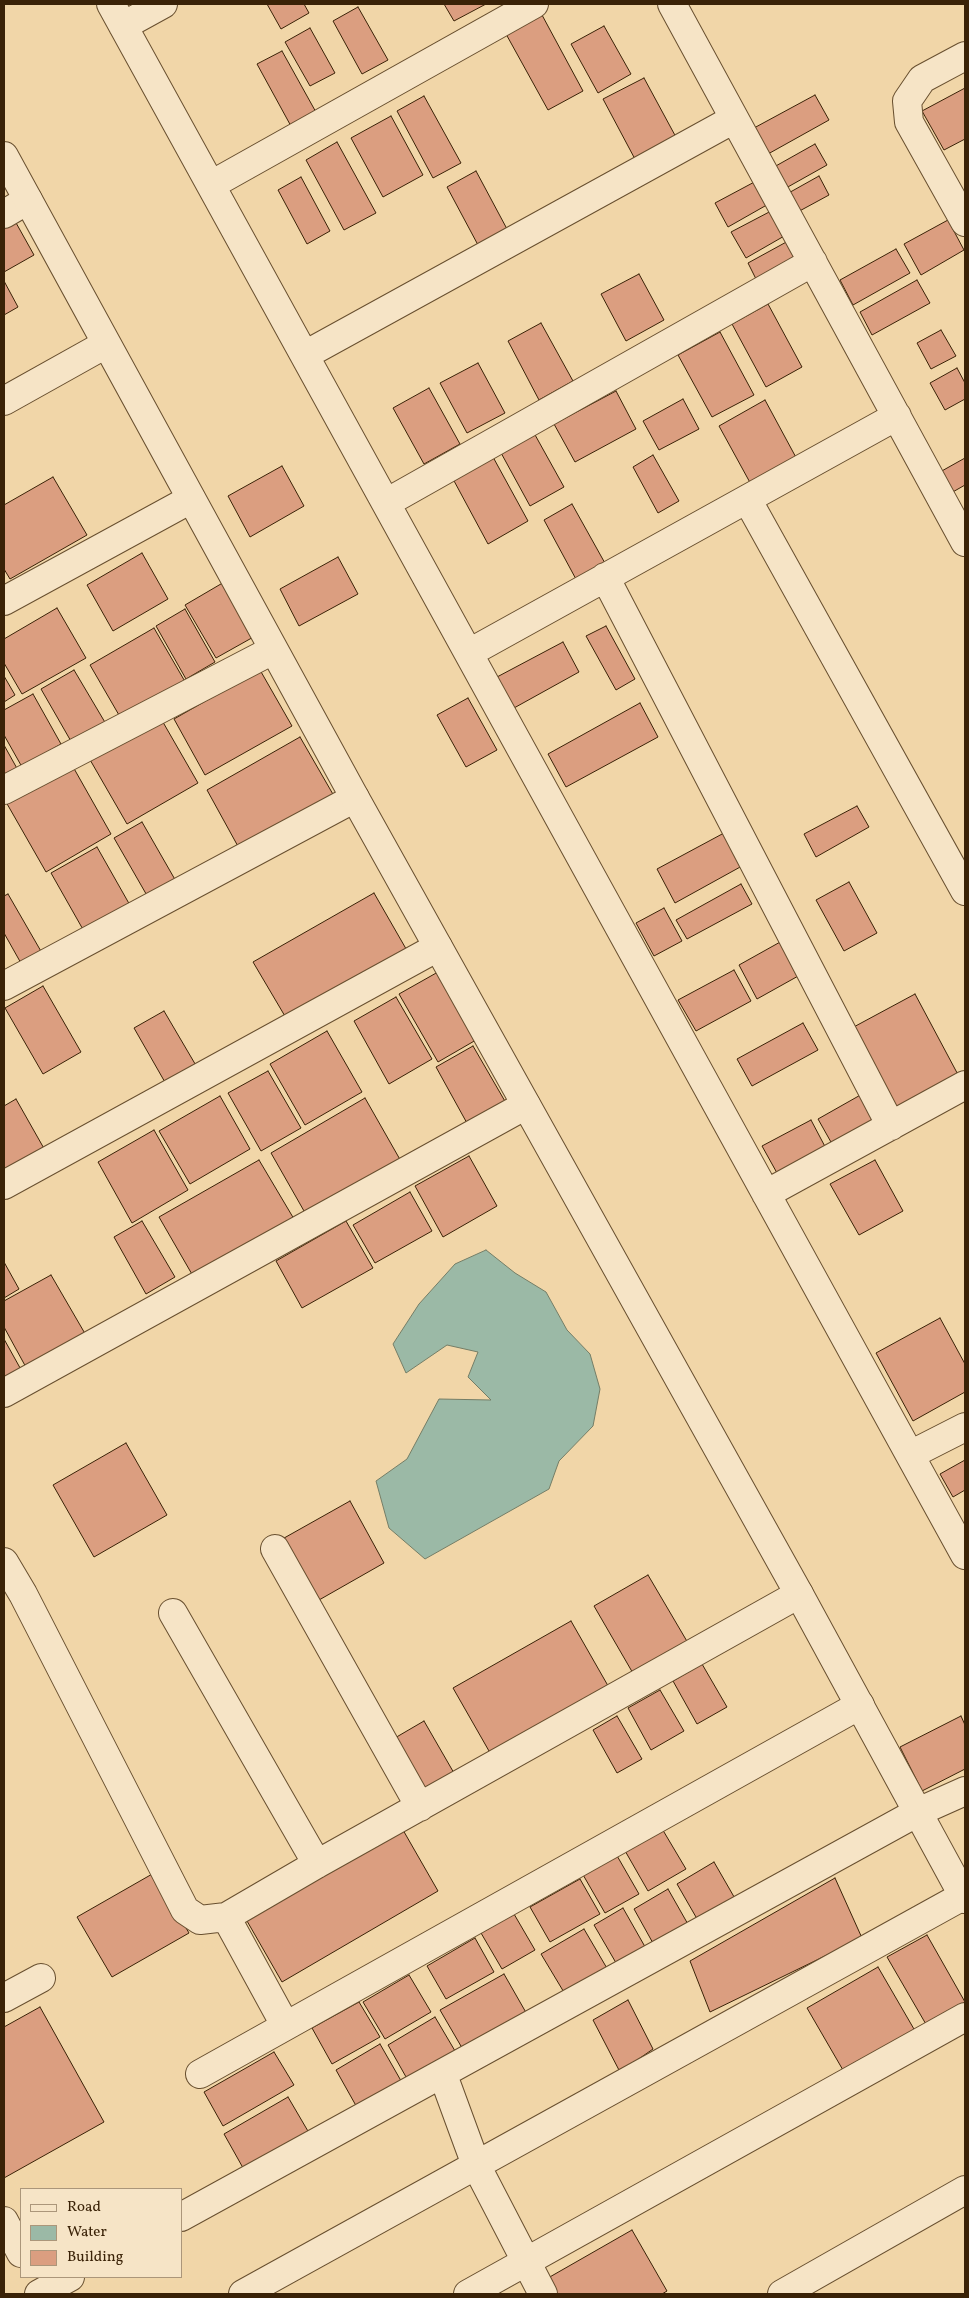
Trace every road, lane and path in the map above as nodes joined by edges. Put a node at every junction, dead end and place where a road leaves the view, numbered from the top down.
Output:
1 (163, 4) edge
2 (534, 4) edge
3 (672, 4) edge
4 (117, 15) edge
5 (965, 56) edge
6 (734, 119) junction
7 (4, 156) edge
8 (211, 184) junction
9 (28, 200) junction
10 (4, 214) edge
11 (965, 222) edge
12 (813, 262) junction
13 (106, 344) junction
14 (305, 355) junction
15 (4, 401) edge
16 (897, 416) junction
17 (191, 499) junction
18 (747, 499) junction
19 (386, 502) junction
20 (965, 542) edge
21 (606, 577) junction
22 (4, 601) edge
23 (273, 650) junction
24 (469, 653) junction
25 (4, 790) edge
26 (354, 798) junction
27 (965, 891) edge
28 (438, 947) junction
29 (4, 986) edge
30 (965, 1085) edge
31 (526, 1105) junction
32 (891, 1126) junction
33 (4, 1185) edge
34 (766, 1194) junction
35 (4, 1393) edge
36 (965, 1427) edge
37 (910, 1455) junction
38 (275, 1549) dead end
39 (965, 1555) edge
40 (4, 1562) edge
41 (799, 1594) junction
42 (13, 1599) edge
43 (173, 1613) dead end
44 (860, 1705) junction
45 (965, 1791) edge
46 (420, 1807) junction
47 (918, 1812) junction
48 (317, 1864) junction
49 (964, 1898) edge
50 (226, 1917) junction
51 (41, 1978) dead end
52 (4, 1998) edge
53 (965, 2017) edge
54 (286, 2025) junction
55 (200, 2074) dead end
56 (443, 2075) junction
57 (476, 2165) junction
58 (965, 2190) edge
59 (182, 2215) edge
60 (4, 2221) edge
61 (20, 2251) edge
62 (526, 2262) junction
63 (68, 2278) edge
64 (40, 2289) edge
65 (243, 2294) edge
66 (468, 2294) edge
67 (544, 2294) edge
68 (782, 2294) edge

1 - 4 street
2 - 8 street
3 - 6 street
4 - 8 street
5 - 11 street
6 - 12 street
6 - 14 street
7 - 9 street
8 - 14 street
9 - 10 street
9 - 13 street
12 - 16 street
12 - 19 street
13 - 15 street
13 - 17 street
14 - 19 street
16 - 18 street
16 - 20 street
17 - 22 street
17 - 23 street
18 - 21 street
18 - 27 street
19 - 24 street
21 - 24 street
21 - 32 street
23 - 25 street
23 - 26 street
24 - 34 street
26 - 28 street
26 - 29 street
28 - 31 street
28 - 33 street
30 - 32 street
31 - 35 street
31 - 41 street
32 - 34 street
34 - 37 street
36 - 37 street
37 - 39 street
38 - 46 street
40 - 42 street
41 - 44 street
41 - 46 street
42 - 50 street
43 - 48 street
44 - 47 street
44 - 54 street
45 - 47 street
46 - 48 street
47 - 49 street
47 - 56 street
48 - 50 street
49 - 57 street
50 - 54 street
51 - 52 street
53 - 62 street
54 - 55 street
56 - 57 street
56 - 59 street
57 - 62 street
57 - 65 street
58 - 68 street
60 - 61 street
62 - 66 street
62 - 67 street
63 - 64 street

